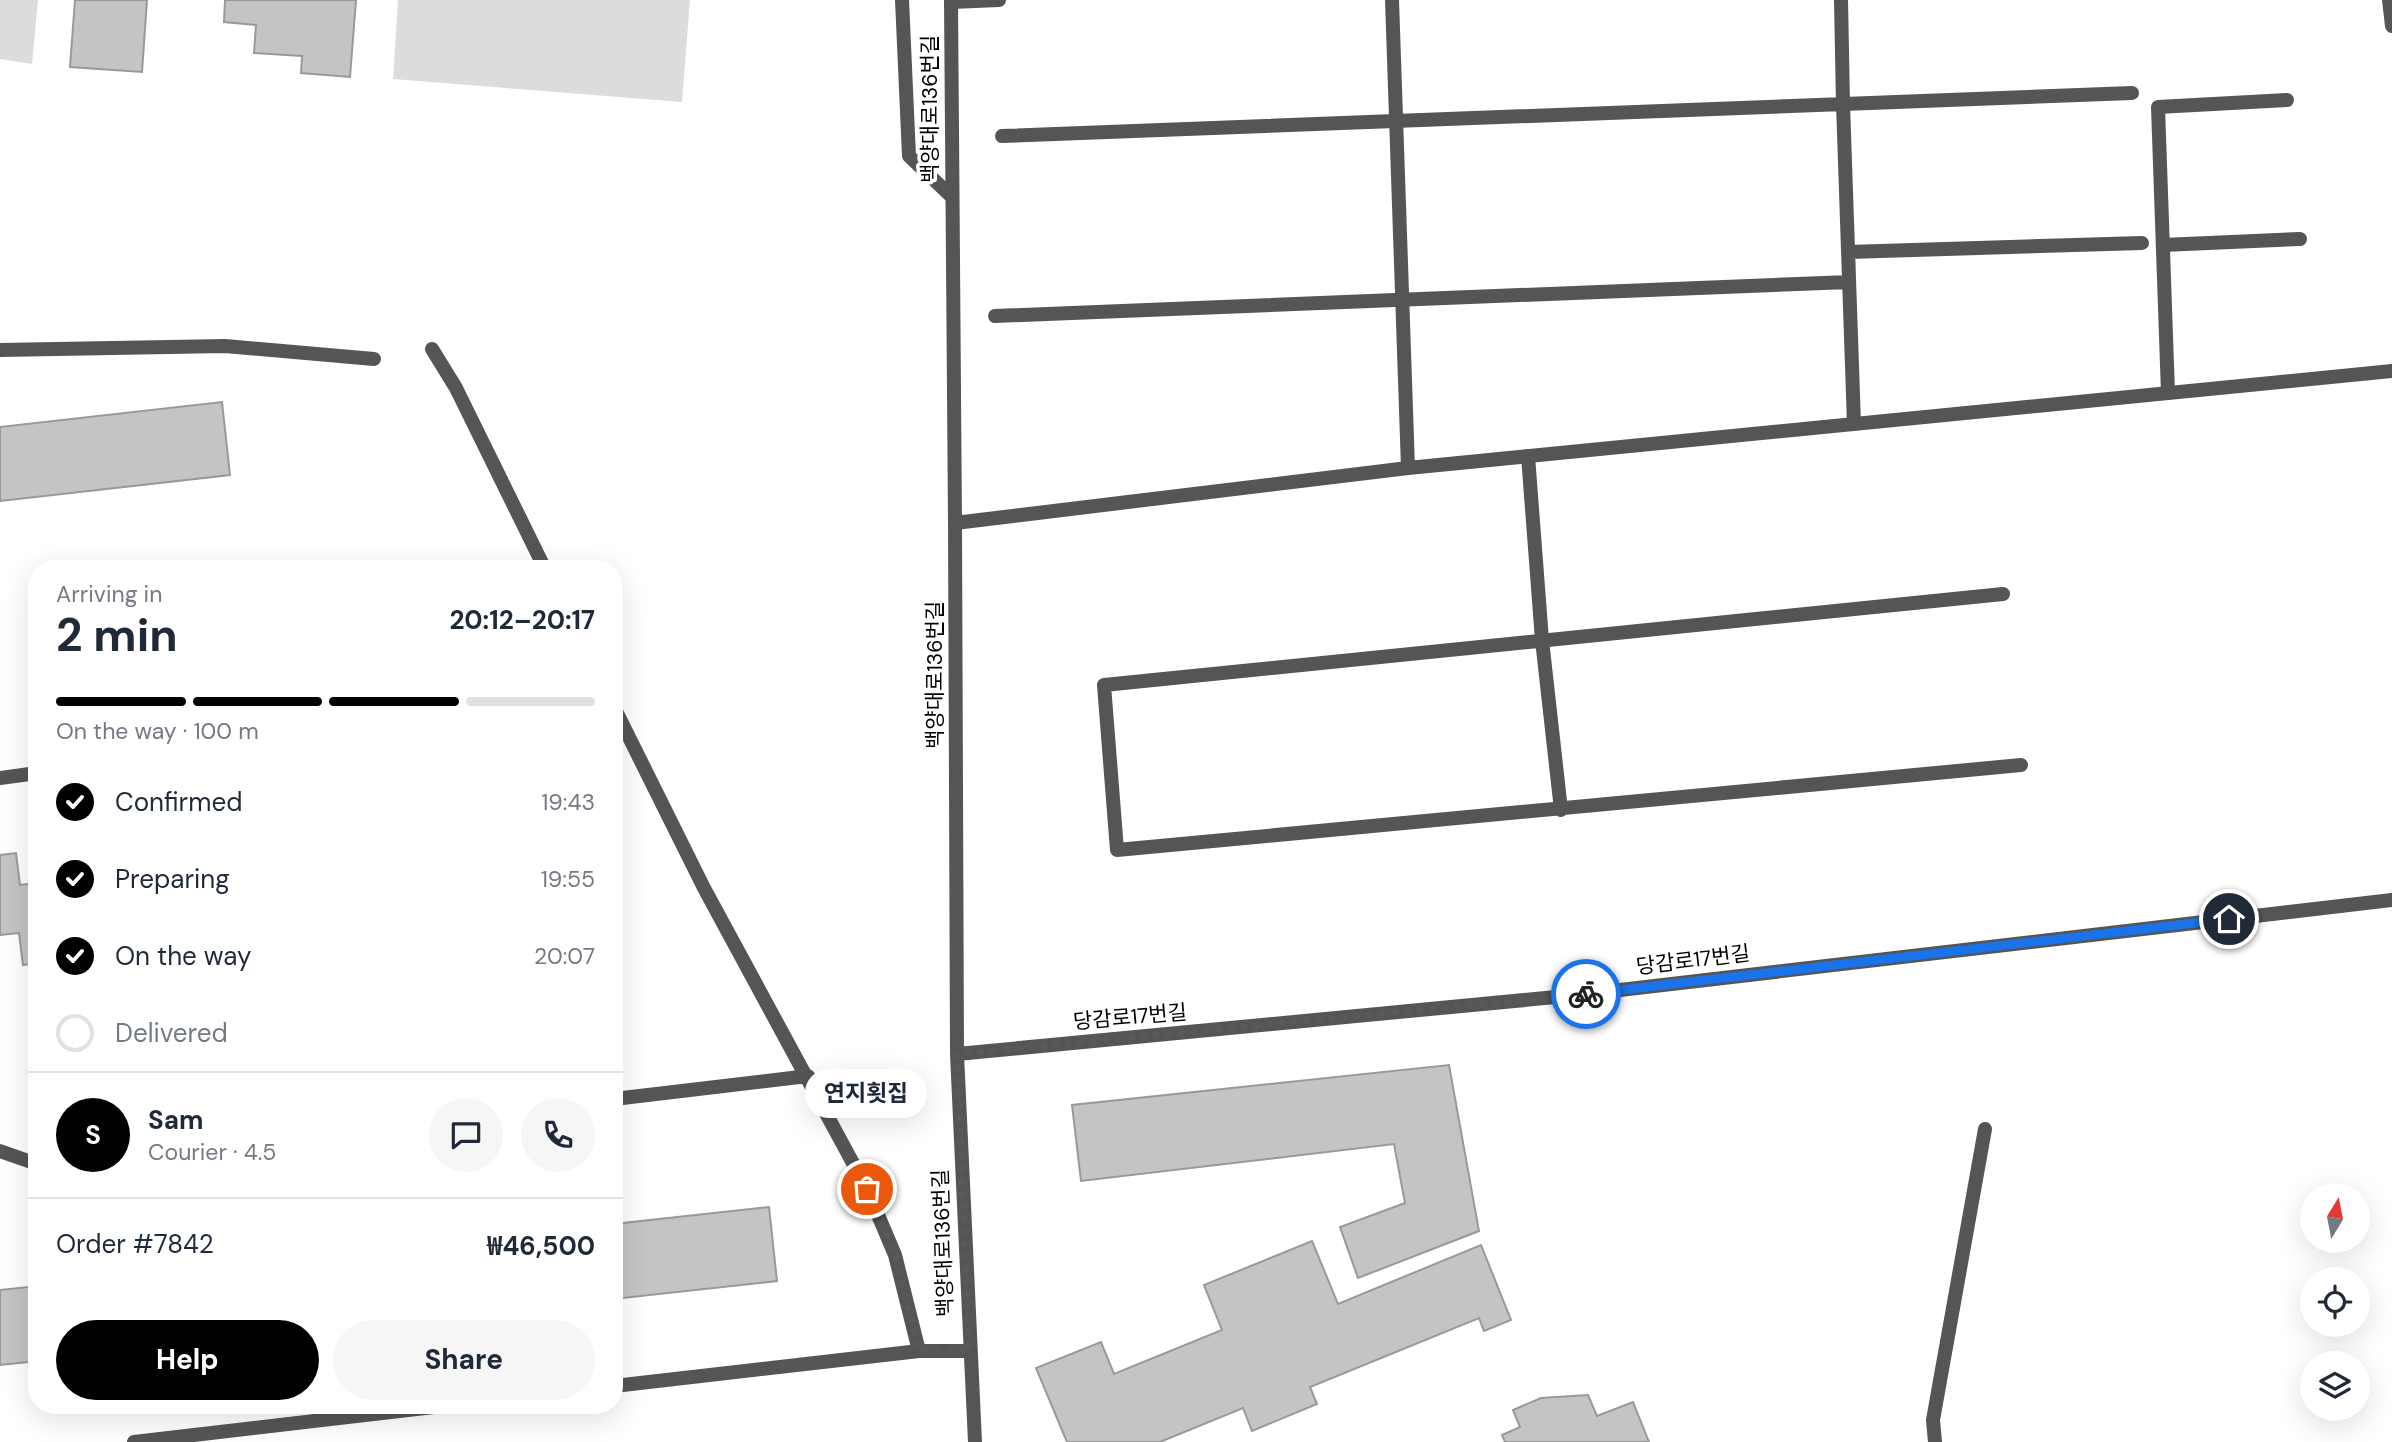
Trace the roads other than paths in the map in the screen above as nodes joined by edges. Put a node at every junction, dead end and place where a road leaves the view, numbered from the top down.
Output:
1 (902, 0) edge
2 (999, 0) edge
3 (1392, 0) edge
4 (1841, 0) edge
5 (2389, 0) edge
6 (951, 1) edge
7 (2392, 26) edge
8 (2132, 93) dead end
9 (2287, 100) dead end
10 (1843, 104) junction
11 (1396, 121) junction
12 (1002, 136) dead end
13 (952, 197) junction
14 (2300, 239) dead end
15 (2142, 243) dead end
16 (2162, 245) junction
17 (1848, 253) junction
18 (1849, 282) junction
19 (1402, 300) junction
20 (995, 316) dead end
21 (432, 349) dead end
22 (0, 350) edge
23 (374, 359) dead end
24 (2392, 371) edge
25 (2168, 393) junction
26 (1854, 424) junction
27 (1528, 456) junction
28 (1408, 468) junction
29 (956, 523) junction
30 (541, 560) edge
31 (2003, 594) dead end
32 (1542, 640) junction
33 (623, 725) edge
34 (2021, 765) dead end
35 (28, 775) edge
36 (0, 778) edge
37 (1561, 810) junction
38 (2392, 900) edge
39 (957, 1054) junction
40 (808, 1076) junction
41 (623, 1098) edge
42 (1985, 1129) dead end
43 (0, 1152) edge
44 (28, 1161) edge
45 (919, 1351) junction
46 (969, 1351) junction
47 (623, 1385) edge
48 (374, 1414) edge
49 (134, 1442) edge
50 (975, 1442) edge
51 (1935, 1442) edge

1 - 13 street
2 - 6 street
3 - 11 street
4 - 10 street
5 - 7 street
6 - 13 street, 백양대로136번길
8 - 10 street
9 - 16 street
10 - 11 street
10 - 17 street
11 - 12 street
11 - 19 street
13 - 29 street, 백양대로136번길
14 - 16 street
15 - 17 street
16 - 25 street
17 - 18 street
18 - 19 street
18 - 26 street
19 - 20 street
19 - 28 street
21 - 30 street
22 - 23 street
24 - 25 street
25 - 26 street
26 - 27 street
27 - 28 street
27 - 32 street
28 - 29 street
29 - 39 street, 백양대로136번길
31 - 32 street
32 - 37 street
32 - 37 street
33 - 40 street, 백양대로136번길
34 - 37 street
35 - 36 street
38 - 39 street, 당감로17번길
39 - 46 street, 백양대로136번길
40 - 41 street
40 - 45 street, 백양대로136번길
42 - 51 street
43 - 44 street
45 - 46 street
45 - 47 street
46 - 50 street, 백양대로136번길
48 - 49 street

